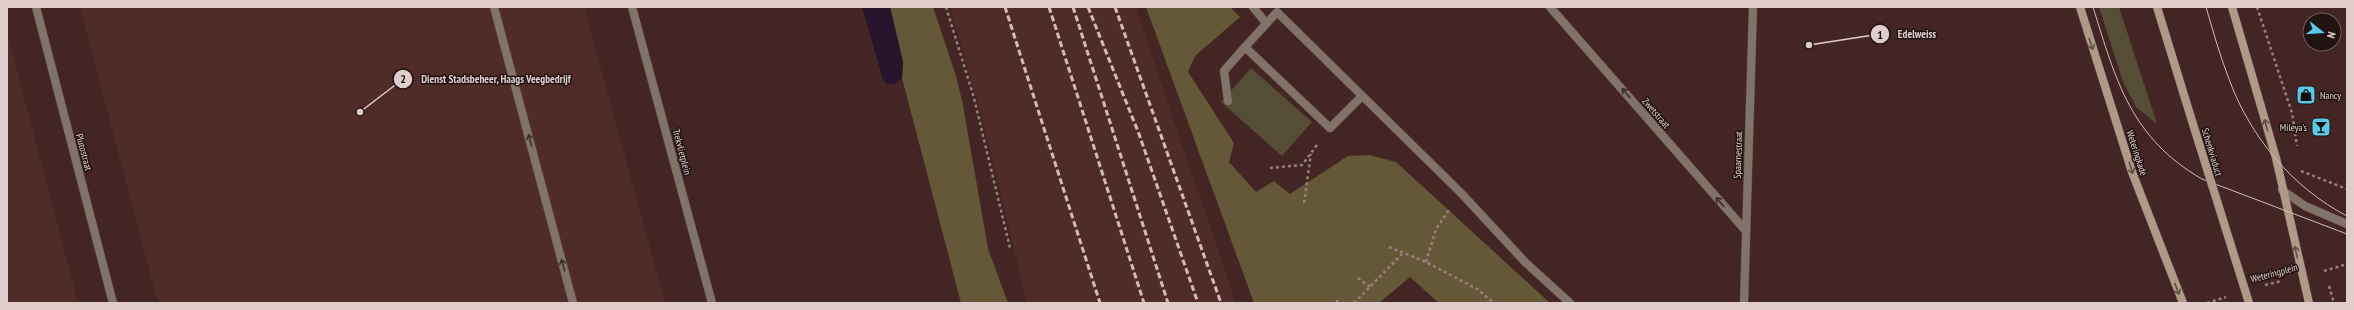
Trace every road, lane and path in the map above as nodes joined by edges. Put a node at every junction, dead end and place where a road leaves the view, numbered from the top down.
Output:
1 (36, 7) edge
2 (494, 7) edge
3 (632, 7) edge
4 (946, 7) edge
5 (1253, 7) edge
6 (1550, 7) edge
7 (1753, 7) edge
8 (2080, 7) edge
9 (2158, 7) edge
10 (2232, 7) edge
11 (1266, 23) junction
12 (1245, 48) junction
13 (1361, 97) junction
14 (1228, 101) dead end
15 (1330, 128) junction
16 (1312, 153) junction
17 (1270, 168) dead end
18 (2300, 171) dead end
19 (2347, 189) edge
20 (2282, 190) junction
21 (1461, 193) junction
22 (1304, 203) dead end
23 (2347, 224) edge
24 (1746, 231) junction
25 (1389, 247) dead end
26 (1010, 248) dead end
27 (1402, 254) junction
28 (1426, 262) junction
29 (2347, 264) edge
30 (2301, 276) junction
31 (1358, 278) dead end
32 (2263, 286) dead end
33 (1370, 287) junction
34 (2228, 296) dead end
35 (113, 303) edge
36 (573, 303) edge
37 (712, 303) edge
38 (1354, 303) edge
39 (1494, 303) edge
40 (1570, 303) edge
41 (1744, 303) edge
42 (2183, 303) edge
43 (2207, 303) edge
44 (2249, 303) edge
45 (2309, 303) edge

1 - 35 street, Plutostraat
36 -> 2 street
3 - 37 street, Trekvlietplein
4 - 26 path
5 - 11 street
24 -> 6 street, Zwetstraat
7 - 24 street, Spaarnestraat
8 -> 42 street, Weteringkade
9 - 44 street, Schenkviaduct, bridge
20 -> 10 street
11 - 12 street
11 - 13 street
12 - 14 street
12 - 15 street
13 - 15 street
13 - 21 street
15 - 16 path
16 - 17 path
16 - 22 path
18 - 19 path
20 - 23 street
30 -> 20 street
21 - 28 path
21 - 40 street
24 - 41 street, Spaarnestraat
25 - 27 path
27 - 28 path
27 - 33 path
28 - 39 path
29 - 30 path, Weteringplein
30 - 32 path, Weteringplein
30 - 45 street
31 - 33 path
33 - 38 path
34 - 43 path

